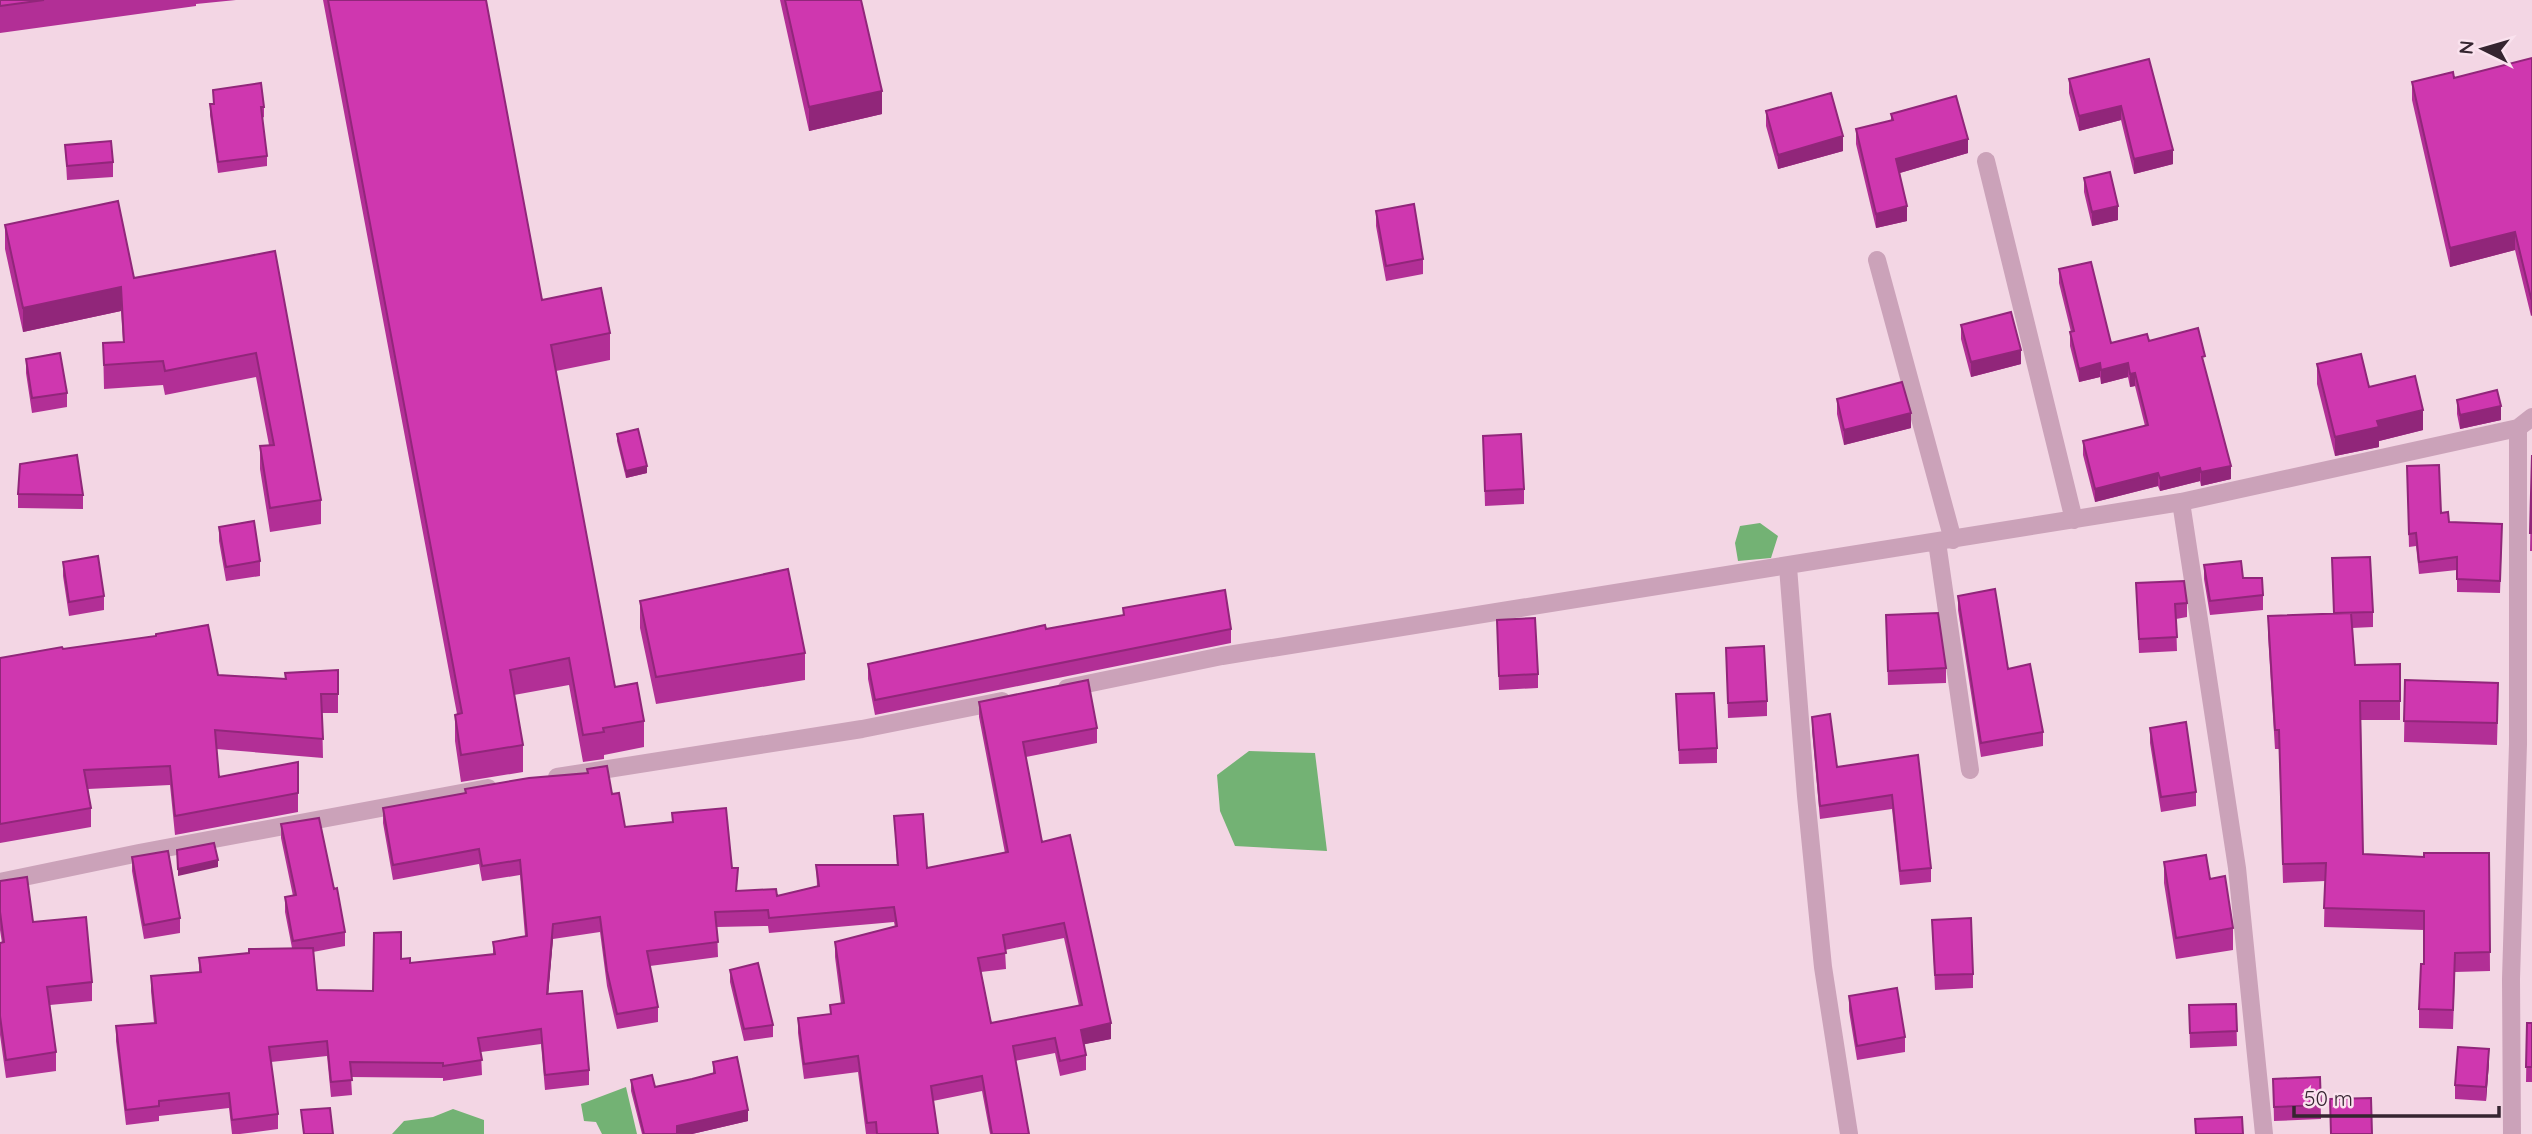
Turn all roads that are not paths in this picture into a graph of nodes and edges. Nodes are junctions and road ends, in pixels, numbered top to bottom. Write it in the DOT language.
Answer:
graph roads {
  1 [pos="1986,161"];
  2 [pos="1877,260"];
  3 [pos="2525,423"];
  4 [pos="2181,502"];
  5 [pos="2074,520"];
  6 [pos="1945,541"];
  7 [pos="1788,567"];
  8 [pos="1049,692"];
  9 [pos="1022,697"];
  10 [pos="1970,770"];
  11 [pos="540,780"];
  12 [pos="499,786"];
  13 [pos="0,882"];
  14 [pos="1849,1134"];
  15 [pos="2264,1134"];
  16 [pos="2512,1134"];
  1 -- 5 [label="street"];
  2 -- 6 [label="street"];
  3 -- 4 [label="street"];
  3 -- 16 [label="street"];
  4 -- 5 [label="street"];
  4 -- 15 [label="street"];
  5 -- 6 [label="street"];
  6 -- 7 [label="street"];
  6 -- 10 [label="street"];
  7 -- 8 [label="street"];
  7 -- 14 [label="street"];
  9 -- 11 [label="street"];
  12 -- 13 [label="street"];
}
